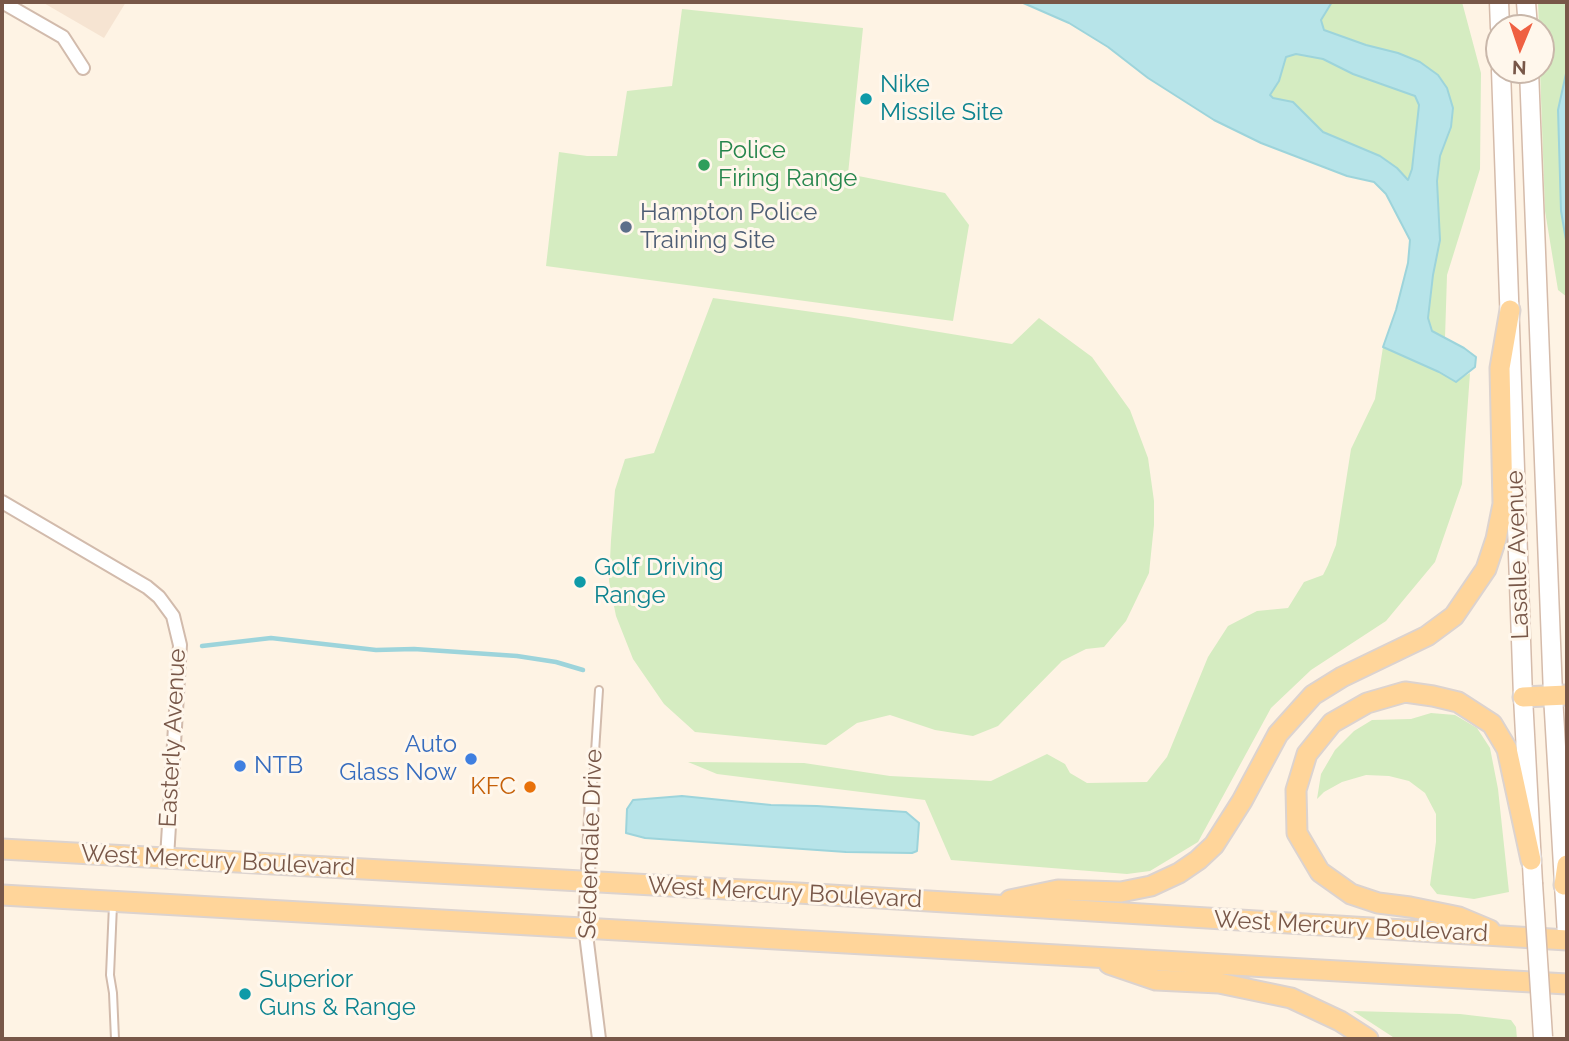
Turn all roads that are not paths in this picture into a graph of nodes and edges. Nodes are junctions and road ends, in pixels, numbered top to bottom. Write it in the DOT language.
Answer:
graph roads {
  1 [pos="2,2"];
  2 [pos="83,68"];
  3 [pos="1502,84"];
  4 [pos="1530,84"];
  5 [pos="1510,310"];
  6 [pos="2,502"];
  7 [pos="599,690"];
  8 [pos="1560,695"];
  9 [pos="1523,697"];
  10 [pos="592,799"];
  11 [pos="2,849"];
  12 [pos="167,858"];
  13 [pos="1531,860"];
  14 [pos="1567,865"];
  15 [pos="586,883"];
  16 [pos="1564,885"];
  17 [pos="2,895"];
  18 [pos="113,901"];
  19 [pos="985,905"];
  20 [pos="585,926"];
  21 [pos="1504,935"];
  22 [pos="1567,937"];
  23 [pos="1081,956"];
  24 [pos="1567,984"];
  25 [pos="1543,1038"];
  26 [pos="115,1039"];
  27 [pos="599,1039"];
  28 [pos="1368,1039"];
  1 -- 2 [label="street"];
  3 -- 5 [label="main road, Lasalle Avenue"];
  4 -- 8 [label="main road, Lasalle Avenue"];
  5 -- 9 [label="main road, Lasalle Avenue"];
  5 -- 19 [label="main road"];
  6 -- 12 [label="street, Easterly Avenue"];
  7 -- 10 [label="lane, Seldendale Drive"];
  8 -- 9 [label="main road"];
  8 -- 16 [label="main road, Lasalle Avenue"];
  9 -- 13 [label="main road, Lasalle Avenue"];
  10 -- 15 [label="street, Seldendale Drive"];
  11 -- 12 [label="main road, West Mercury Boulevard"];
  12 -- 15 [label="main road, West Mercury Boulevard"];
  13 -- 21 [label="main road"];
  13 -- 25 [label="main road, Lasalle Avenue, bridge"];
  14 -- 16 [label="main road"];
  15 -- 19 [label="main road, West Mercury Boulevard"];
  15 -- 20 [label="street, Seldendale Drive"];
  16 -- 22 [label="main road, Lasalle Avenue"];
  17 -- 18 [label="main road, West Mercury Boulevard"];
  18 -- 20 [label="main road, West Mercury Boulevard"];
  18 -- 26 [label="lane"];
  19 -- 21 [label="main road, West Mercury Boulevard"];
  20 -- 23 [label="main road, West Mercury Boulevard"];
  20 -- 27 [label="street, Seldendale Drive"];
  21 -- 22 [label="main road, West Mercury Boulevard"];
  23 -- 24 [label="main road, West Mercury Boulevard"];
  23 -- 28 [label="main road"];
}
